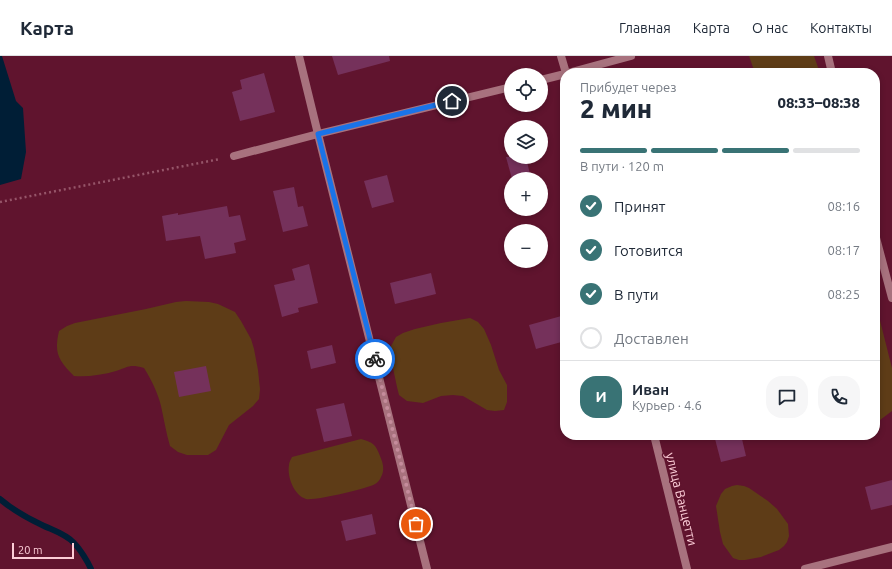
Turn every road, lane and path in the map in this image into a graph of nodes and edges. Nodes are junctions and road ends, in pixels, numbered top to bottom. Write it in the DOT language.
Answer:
graph roads {
  1 [pos="299,56"];
  2 [pos="562,56"];
  3 [pos="631,56"];
  4 [pos="828,56"];
  5 [pos="565,68"];
  6 [pos="585,68"];
  7 [pos="831,68"];
  8 [pos="560,75"];
  9 [pos="548,78"];
  10 [pos="504,89"];
  11 [pos="318,134"];
  12 [pos="234,156"];
  13 [pos="0,202"];
  14 [pos="880,253"];
  15 [pos="892,298"];
  16 [pos="655,440"];
  17 [pos="892,547"];
  18 [pos="428,569"];
  19 [pos="687,569"];
  20 [pos="805,569"];
  1 -- 11 [label="street"];
  2 -- 5 [label="street"];
  3 -- 6 [label="street"];
  4 -- 7 [label="street"];
  8 -- 9 [label="street"];
  10 -- 11 [label="street"];
  11 -- 12 [label="street"];
  11 -- 18 [label="street"];
  12 -- 13 [label="path"];
  14 -- 15 [label="street"];
  16 -- 19 [label="street, улица Ванцетти"];
  17 -- 20 [label="street"];
}
